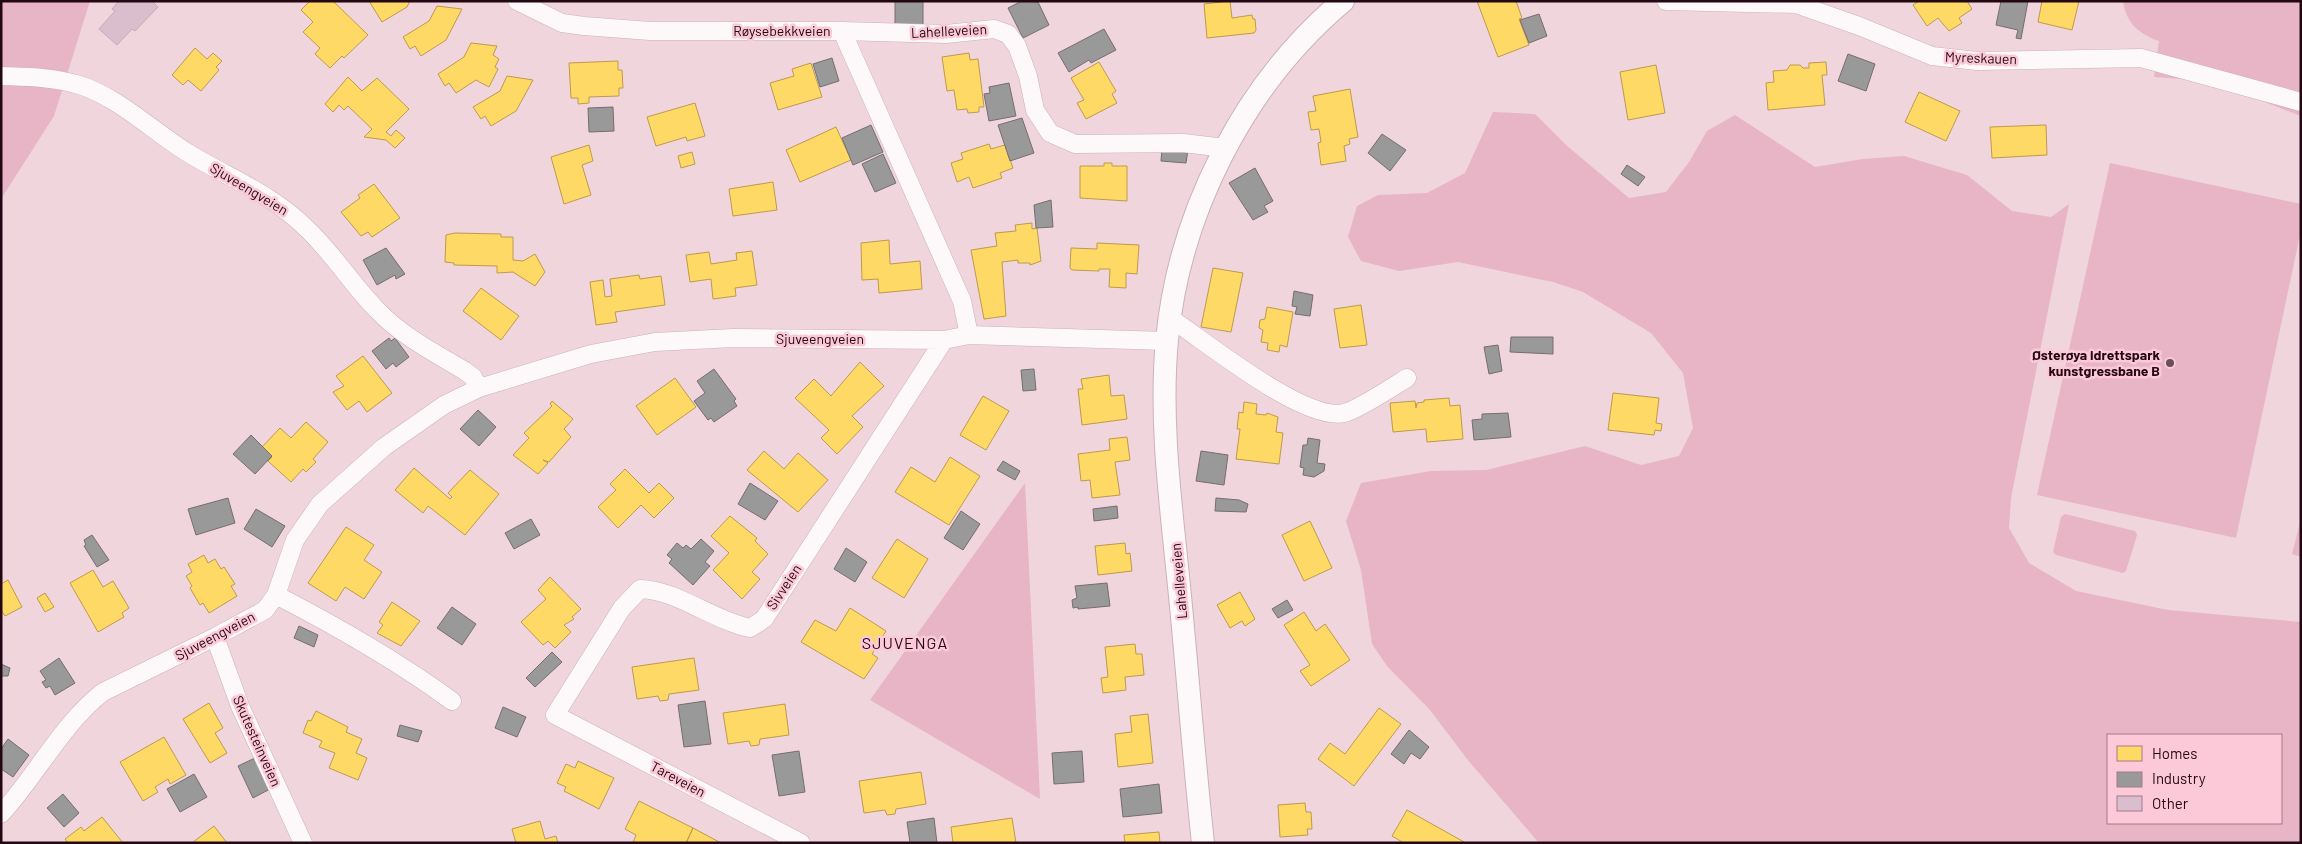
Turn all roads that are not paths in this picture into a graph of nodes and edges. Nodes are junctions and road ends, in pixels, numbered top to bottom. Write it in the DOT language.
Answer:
graph roads {
  1 [pos="517,1"];
  2 [pos="1343,1"];
  3 [pos="1666,1"];
  4 [pos="842,32"];
  5 [pos="1,76"];
  6 [pos="2301,102"];
  7 [pos="1226,148"];
  8 [pos="1170,318"];
  9 [pos="969,335"];
  10 [pos="944,340"];
  11 [pos="1167,340"];
  12 [pos="1407,378"];
  13 [pos="479,388"];
  14 [pos="276,595"];
  15 [pos="215,637"];
  16 [pos="452,701"];
  17 [pos="555,715"];
  18 [pos="1,814"];
  19 [pos="303,843"];
  20 [pos="801,843"];
  21 [pos="1202,843"];
  1 -- 4 [label="street, Røysebekkveien"];
  2 -- 7 [label="street, Lahelleveien"];
  3 -- 6 [label="street, Myreskauen"];
  4 -- 7 [label="street, Lahelleveien"];
  4 -- 9 [label="street, Røysebekkveien"];
  5 -- 13 [label="street, Sjuveengveien"];
  7 -- 8 [label="street, Lahelleveien"];
  8 -- 11 [label="street, Lahelleveien"];
  8 -- 12 [label="street"];
  9 -- 10 [label="street, Sjuveengveien"];
  9 -- 11 [label="street, Sjuveengveien"];
  10 -- 13 [label="street, Sjuveengveien"];
  10 -- 17 [label="street, Sivveien"];
  11 -- 21 [label="street, Lahelleveien"];
  13 -- 14 [label="street, Sjuveengveien"];
  14 -- 15 [label="street, Sjuveengveien"];
  14 -- 16 [label="street"];
  15 -- 18 [label="street, Sjuveengveien"];
  15 -- 19 [label="street, Skutesteinveien"];
  17 -- 20 [label="street, Tareveien"];
}
